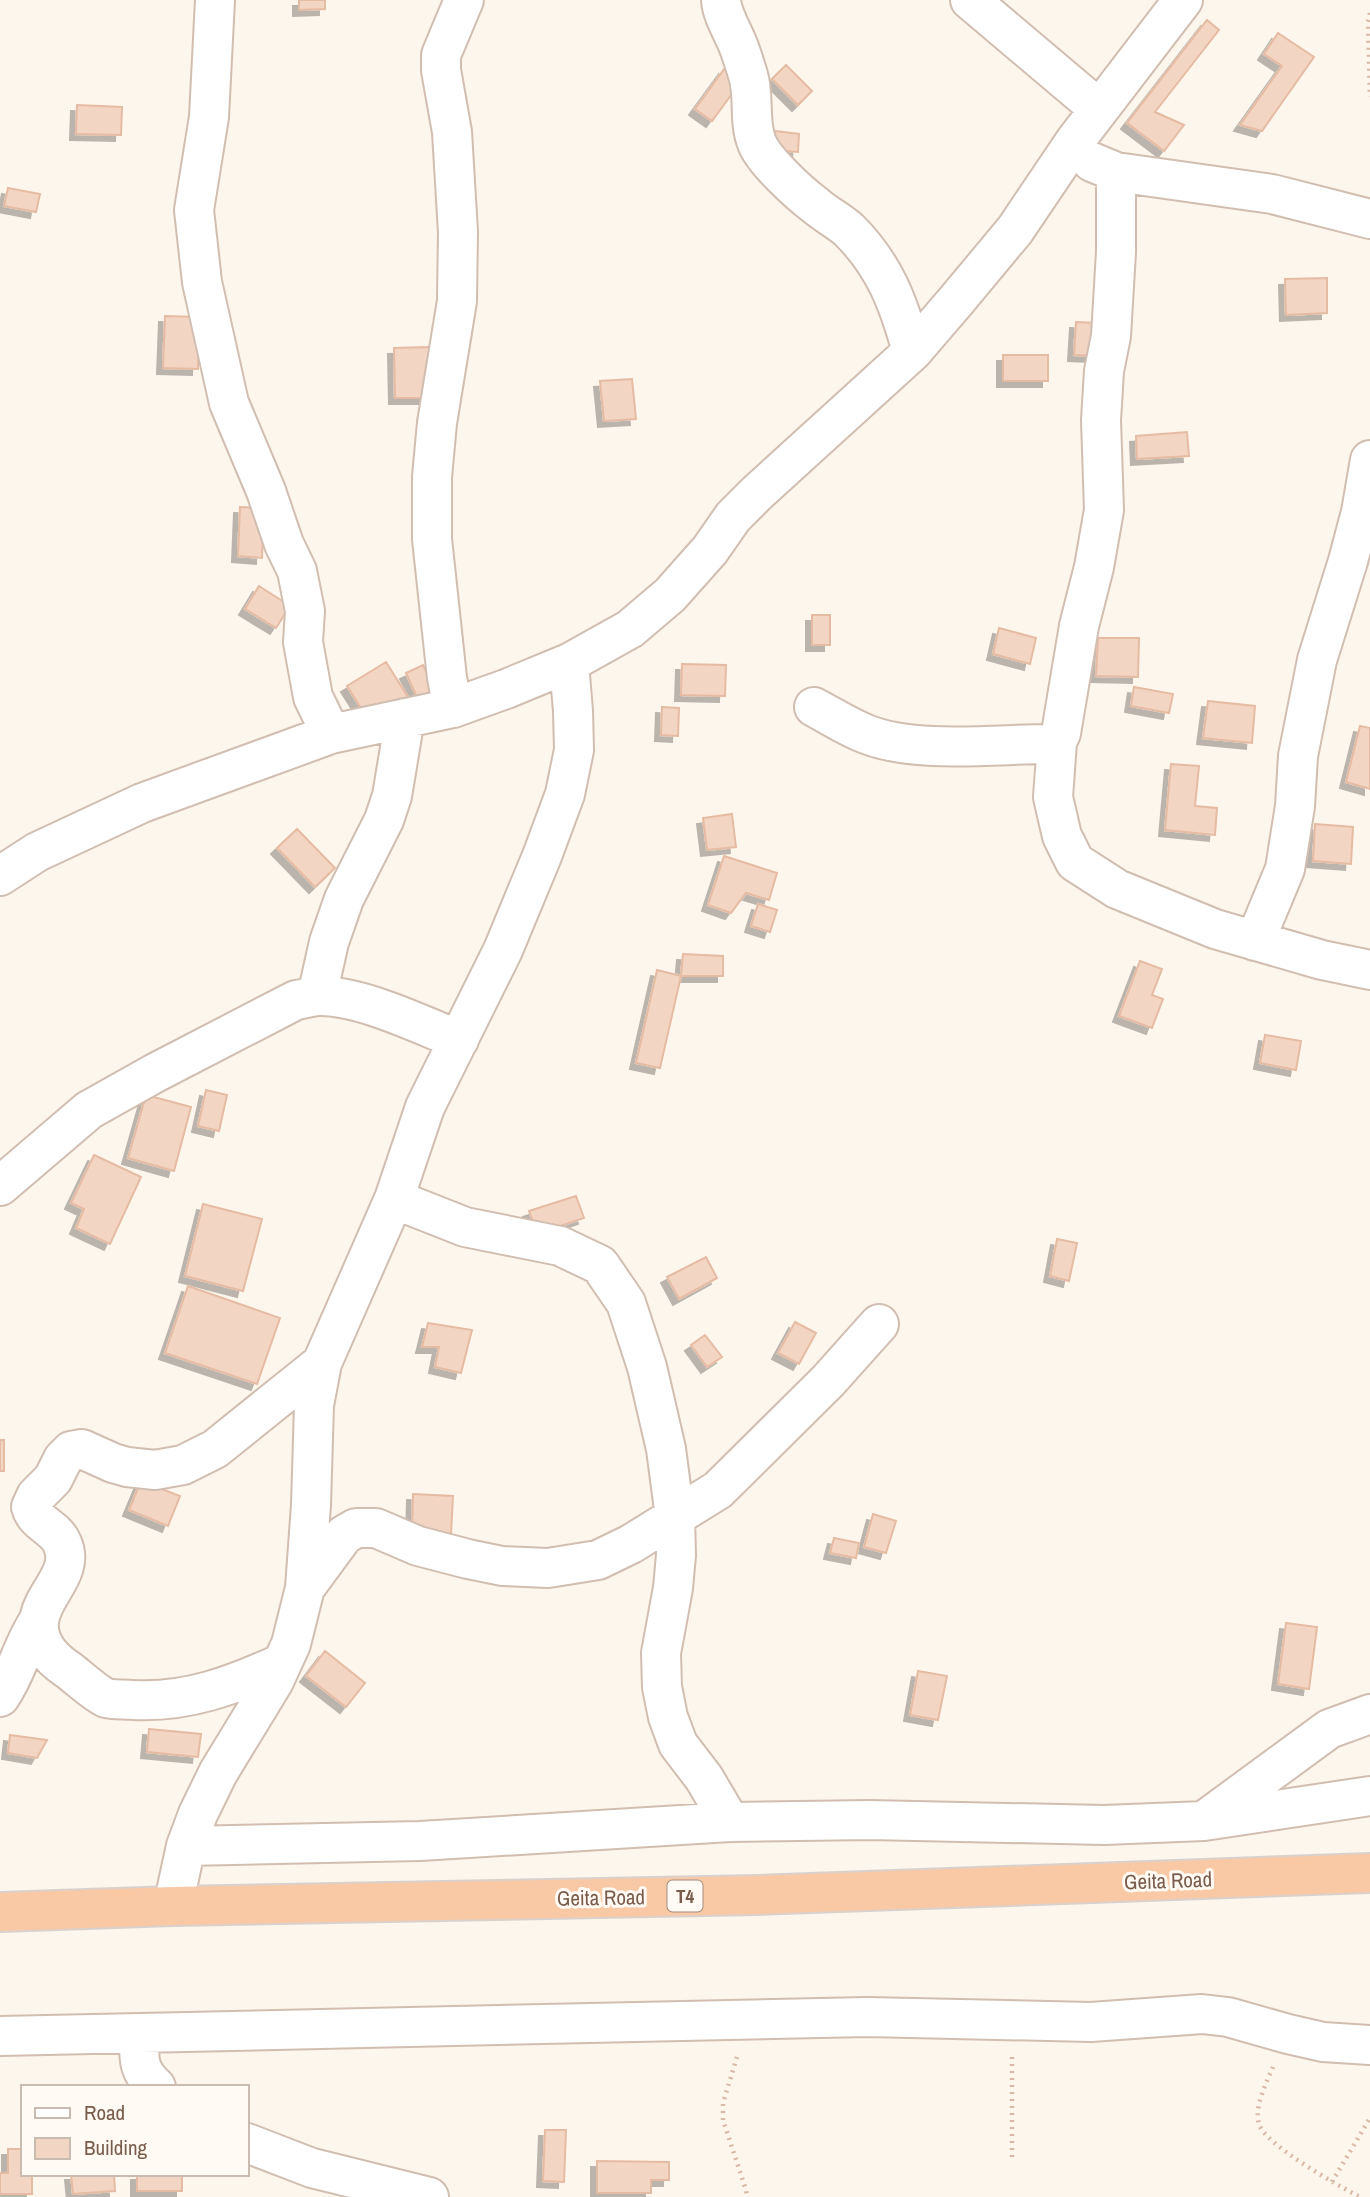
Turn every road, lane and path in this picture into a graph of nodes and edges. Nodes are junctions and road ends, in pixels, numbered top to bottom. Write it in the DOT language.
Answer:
graph roads {
  1 [pos="215,0"];
  2 [pos="464,0"];
  3 [pos="721,0"];
  4 [pos="970,0"];
  5 [pos="1183,0"];
  6 [pos="1370,13"];
  7 [pos="1369,69"];
  8 [pos="1370,97"];
  9 [pos="1099,109"];
  10 [pos="1075,141"];
  11 [pos="1116,172"];
  12 [pos="1370,219"];
  13 [pos="912,352"];
  14 [pos="1370,460"];
  15 [pos="569,663"];
  16 [pos="814,707"];
  17 [pos="453,708"];
  18 [pos="405,718"];
  19 [pos="331,734"];
  20 [pos="1057,742"];
  21 [pos="0,876"];
  22 [pos="1255,941"];
  23 [pos="1370,970"];
  24 [pos="317,996"];
  25 [pos="459,1040"];
  26 [pos="0,1185"];
  27 [pos="394,1199"];
  28 [pos="879,1324"];
  29 [pos="323,1363"];
  30 [pos="675,1517"];
  31 [pos="304,1588"];
  32 [pos="38,1620"];
  33 [pos="282,1663"];
  34 [pos="0,1697"];
  35 [pos="1370,1714"];
  36 [pos="1370,1796"];
  37 [pos="1204,1821"];
  38 [pos="730,1822"];
  39 [pos="186,1846"];
  40 [pos="1370,1873"];
  41 [pos="173,1906"];
  42 [pos="0,1912"];
  43 [pos="738,2019"];
  44 [pos="1011,2021"];
  45 [pos="139,2034"];
  46 [pos="1288,2035"];
  47 [pos="0,2036"];
  48 [pos="1370,2045"];
  49 [pos="154,2085"];
  50 [pos="1370,2119"];
  51 [pos="248,2143"];
  52 [pos="1012,2159"];
  53 [pos="1332,2182"];
  54 [pos="429,2197"];
  55 [pos="747,2197"];
  56 [pos="1360,2197"];
  1 -- 19 [label="street"];
  2 -- 17 [label="street"];
  3 -- 13 [label="street"];
  4 -- 9 [label="street"];
  5 -- 9 [label="street"];
  6 -- 7 [label="path"];
  7 -- 8 [label="path"];
  9 -- 10 [label="street"];
  10 -- 11 [label="street"];
  10 -- 13 [label="street"];
  11 -- 12 [label="street"];
  11 -- 20 [label="street"];
  13 -- 15 [label="street"];
  14 -- 22 [label="street"];
  15 -- 17 [label="street"];
  15 -- 25 [label="street"];
  16 -- 20 [label="street"];
  17 -- 18 [label="street"];
  18 -- 19 [label="street"];
  18 -- 24 [label="street"];
  19 -- 21 [label="street"];
  20 -- 22 [label="street"];
  22 -- 23 [label="street"];
  24 -- 25 [label="street"];
  24 -- 26 [label="street"];
  25 -- 27 [label="street"];
  27 -- 29 [label="street"];
  27 -- 30 [label="street"];
  28 -- 30 [label="street"];
  29 -- 31 [label="street"];
  29 -- 32 [label="street"];
  30 -- 31 [label="street"];
  30 -- 38 [label="street"];
  31 -- 33 [label="street"];
  32 -- 33 [label="street"];
  32 -- 34 [label="street"];
  33 -- 39 [label="street"];
  35 -- 37 [label="street"];
  36 -- 37 [label="street"];
  37 -- 38 [label="street"];
  38 -- 39 [label="street"];
  39 -- 41 [label="street"];
  40 -- 41 [label="highway, Geita Road / T4"];
  41 -- 42 [label="highway, Geita Road / T4"];
  43 -- 44 [label="street"];
  43 -- 45 [label="street"];
  43 -- 55 [label="path"];
  44 -- 46 [label="street"];
  44 -- 52 [label="path"];
  45 -- 47 [label="street"];
  45 -- 49 [label="street"];
  46 -- 48 [label="street"];
  46 -- 53 [label="path"];
  50 -- 53 [label="path"];
  51 -- 54 [label="street"];
  53 -- 56 [label="path"];
}
